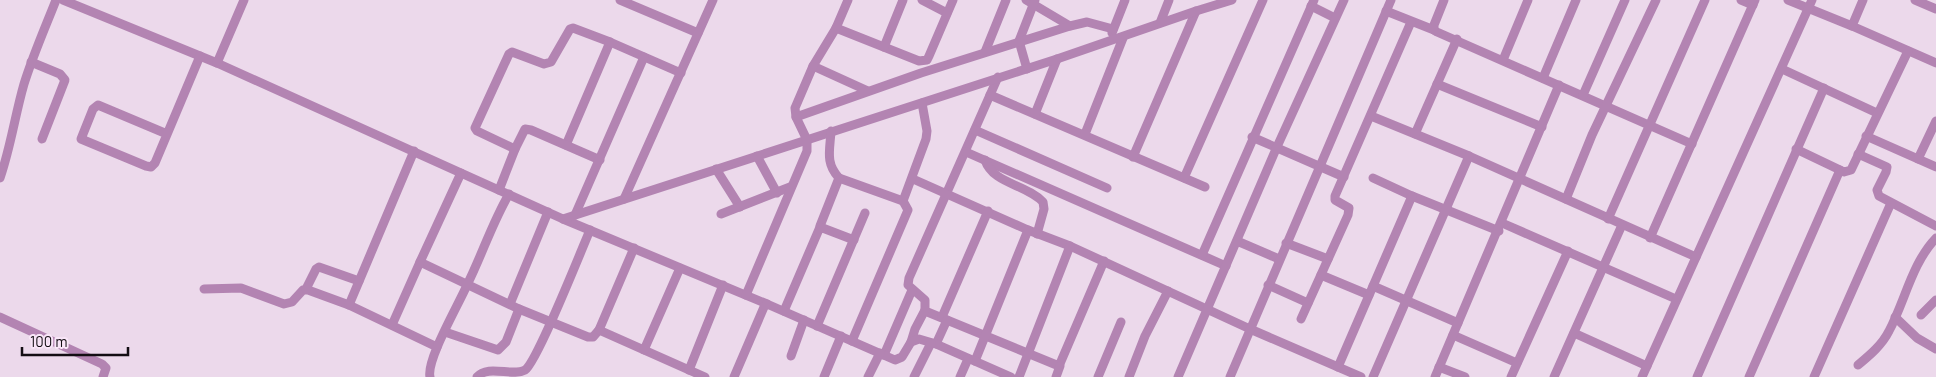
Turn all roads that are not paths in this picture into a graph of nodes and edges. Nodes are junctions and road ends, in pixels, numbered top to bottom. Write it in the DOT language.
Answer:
graph roads {
  1 [pos="56,0"];
  2 [pos="63,0"];
  3 [pos="244,0"];
  4 [pos="620,0"];
  5 [pos="713,0"];
  6 [pos="848,0"];
  7 [pos="903,0"];
  8 [pos="922,0"];
  9 [pos="953,0"];
  10 [pos="1006,0"];
  11 [pos="1126,0"];
  12 [pos="1169,0"];
  13 [pos="1232,0"];
  14 [pos="1263,0"];
  15 [pos="1344,0"];
  16 [pos="1391,0"];
  17 [pos="1444,0"];
  18 [pos="1528,0"];
  19 [pos="1576,0"];
  20 [pos="1625,0"];
  21 [pos="1656,0"];
  22 [pos="1705,0"];
  23 [pos="1741,0"];
  24 [pos="1788,0"];
  25 [pos="1863,0"];
  26 [pos="1915,0"];
  27 [pos="1031,1"];
  28 [pos="1216,2"];
  29 [pos="1312,3"];
  30 [pos="1754,3"];
  31 [pos="1810,4"];
  32 [pos="1936,9"];
  33 [pos="1196,11"];
  34 [pos="1386,11"];
  35 [pos="948,13"];
  36 [pos="1336,18"];
  37 [pos="1411,22"];
  38 [pos="1160,23"];
  39 [pos="1070,26"];
  40 [pos="1852,26"];
  41 [pos="836,28"];
  42 [pos="1113,30"];
  43 [pos="1434,30"];
  44 [pos="698,33"];
  45 [pos="1123,38"];
  46 [pos="1456,40"];
  47 [pos="1019,41"];
  48 [pos="610,42"];
  49 [pos="1108,43"];
  50 [pos="884,47"];
  51 [pos="1908,51"];
  52 [pos="985,52"];
  53 [pos="200,56"];
  54 [pos="644,57"];
  55 [pos="1057,59"];
  56 [pos="1503,60"];
  57 [pos="31,62"];
  58 [pos="217,63"];
  59 [pos="1936,63"];
  60 [pos="812,66"];
  61 [pos="1027,69"];
  62 [pos="1782,70"];
  63 [pos="681,73"];
  64 [pos="998,78"];
  65 [pos="1543,78"];
  66 [pos="1437,84"];
  67 [pos="1559,85"];
  68 [pos="1824,88"];
  69 [pos="868,91"];
  70 [pos="990,95"];
  71 [pos="1583,95"];
  72 [pos="922,103"];
  73 [pos="1607,106"];
  74 [pos="1877,113"];
  75 [pos="1034,114"];
  76 [pos="1371,116"];
  77 [pos="796,117"];
  78 [pos="1936,121"];
  79 [pos="1649,125"];
  80 [pos="1542,127"];
  81 [pos="975,130"];
  82 [pos="831,131"];
  83 [pos="168,134"];
  84 [pos="1085,134"];
  85 [pos="1415,134"];
  86 [pos="1866,136"];
  87 [pos="1252,137"];
  88 [pos="42,139"];
  89 [pos="807,140"];
  90 [pos="1692,144"];
  91 [pos="566,145"];
  92 [pos="1276,148"];
  93 [pos="515,149"];
  94 [pos="1796,149"];
  95 [pos="414,151"];
  96 [pos="966,152"];
  97 [pos="1858,154"];
  98 [pos="758,156"];
  99 [pos="1469,156"];
  100 [pos="1133,157"];
  101 [pos="1918,159"];
  102 [pos="600,160"];
  103 [pos="985,160"];
  104 [pos="1319,167"];
  105 [pos="1936,167"];
  106 [pos="716,169"];
  107 [pos="1840,170"];
  108 [pos="461,172"];
  109 [pos="1344,177"];
  110 [pos="0,178"];
  111 [pos="839,178"];
  112 [pos="1184,178"];
  113 [pos="1372,178"];
  114 [pos="913,179"];
  115 [pos="1520,180"];
  116 [pos="790,187"];
  117 [pos="1205,187"];
  118 [pos="1107,188"];
  119 [pos="498,190"];
  120 [pos="777,192"];
  121 [pos="508,194"];
  122 [pos="946,194"];
  123 [pos="1412,196"];
  124 [pos="624,199"];
  125 [pos="1566,199"];
  126 [pos="903,201"];
  127 [pos="1891,203"];
  128 [pos="740,207"];
  129 [pos="1446,210"];
  130 [pos="988,211"];
  131 [pos="548,212"];
  132 [pos="865,213"];
  133 [pos="721,214"];
  134 [pos="575,215"];
  135 [pos="563,219"];
  136 [pos="1608,219"];
  137 [pos="1622,225"];
  138 [pos="820,226"];
  139 [pos="1936,226"];
  140 [pos="1500,227"];
  141 [pos="590,230"];
  142 [pos="1028,230"];
  143 [pos="1038,234"];
  144 [pos="1650,238"];
  145 [pos="1936,238"];
  146 [pos="854,240"];
  147 [pos="1237,241"];
  148 [pos="1286,243"];
  149 [pos="1070,246"];
  150 [pos="634,248"];
  151 [pos="1568,251"];
  152 [pos="1202,255"];
  153 [pos="1696,257"];
  154 [pos="1279,259"];
  155 [pos="1328,259"];
  156 [pos="1104,261"];
  157 [pos="420,262"];
  158 [pos="1226,266"];
  159 [pos="1603,267"];
  160 [pos="680,268"];
  161 [pos="1321,275"];
  162 [pos="359,281"];
  163 [pos="468,284"];
  164 [pos="722,285"];
  165 [pos="1268,285"];
  166 [pos="1373,286"];
  167 [pos="204,289"];
  168 [pos="306,290"];
  169 [pos="912,290"];
  170 [pos="1168,291"];
  171 [pos="1369,295"];
  172 [pos="746,296"];
  173 [pos="1676,299"];
  174 [pos="1936,300"];
  175 [pos="1407,301"];
  176 [pos="1308,303"];
  177 [pos="767,304"];
  178 [pos="349,305"];
  179 [pos="514,306"];
  180 [pos="1208,309"];
  181 [pos="925,310"];
  182 [pos="784,311"];
  183 [pos="1921,315"];
  184 [pos="0,317"];
  185 [pos="1895,317"];
  186 [pos="945,318"];
  187 [pos="1301,318"];
  188 [pos="804,320"];
  189 [pos="552,321"];
  190 [pos="1121,322"];
  191 [pos="1458,323"];
  192 [pos="392,325"];
  193 [pos="817,326"];
  194 [pos="599,330"];
  195 [pos="1250,330"];
  196 [pos="445,332"];
  197 [pos="1574,333"];
  198 [pos="1453,335"];
  199 [pos="841,336"];
  200 [pos="984,336"];
  201 [pos="852,341"];
  202 [pos="911,342"];
  203 [pos="934,343"];
  204 [pos="437,347"];
  205 [pos="1936,349"];
  206 [pos="644,350"];
  207 [pos="1029,353"];
  208 [pos="882,354"];
  209 [pos="791,356"];
  210 [pos="971,360"];
  211 [pos="1517,363"];
  212 [pos="1858,365"];
  213 [pos="1060,366"];
  214 [pos="1647,366"];
  215 [pos="1338,367"];
  216 [pos="1439,367"];
  217 [pos="689,370"];
  218 [pos="992,374"];
  219 [pos="1233,376"];
  220 [pos="103,377"];
  221 [pos="430,377"];
  222 [pos="476,377"];
  223 [pos="705,377"];
  224 [pos="734,377"];
  225 [pos="824,377"];
  226 [pos="868,377"];
  227 [pos="914,377"];
  228 [pos="960,377"];
  229 [pos="1010,377"];
  230 [pos="1018,377"];
  231 [pos="1056,377"];
  232 [pos="1098,377"];
  233 [pos="1129,377"];
  234 [pos="1178,377"];
  235 [pos="1361,377"];
  236 [pos="1373,377"];
  237 [pos="1435,377"];
  238 [pos="1465,377"];
  239 [pos="1511,377"];
  240 [pos="1554,377"];
  241 [pos="1642,377"];
  242 [pos="1697,377"];
  243 [pos="1749,377"];
  244 [pos="1814,377"];
  1 -- 57 [label="street"];
  2 -- 53 [label="street"];
  3 -- 58 [label="street"];
  4 -- 44 [label="street"];
  5 -- 44 [label="street"];
  6 -- 41 [label="street"];
  7 -- 50 [label="street"];
  8 -- 35 [label="street"];
  9 -- 35 [label="street"];
  10 -- 52 [label="street"];
  11 -- 42 [label="street"];
  12 -- 38 [label="street"];
  13 -- 28 [label="street"];
  14 -- 112 [label="street"];
  15 -- 36 [label="street"];
  16 -- 34 [label="street"];
  17 -- 43 [label="street"];
  18 -- 56 [label="street"];
  19 -- 65 [label="street"];
  20 -- 71 [label="street"];
  21 -- 73 [label="street"];
  22 -- 79 [label="street"];
  23 -- 30 [label="street"];
  24 -- 31 [label="street"];
  25 -- 40 [label="street"];
  26 -- 32 [label="street"];
  27 -- 39 [label="street"];
  27 -- 47 [label="street"];
  28 -- 33 [label="street"];
  29 -- 36 [label="street"];
  29 -- 87 [label="street"];
  30 -- 90 [label="street"];
  31 -- 40 [label="street"];
  31 -- 62 [label="street"];
  33 -- 38 [label="street"];
  33 -- 100 [label="street"];
  34 -- 37 [label="street"];
  34 -- 104 [label="street"];
  35 -- 50 [label="street"];
  36 -- 92 [label="street"];
  37 -- 43 [label="street"];
  37 -- 76 [label="street"];
  38 -- 45 [label="street"];
  39 -- 42 [label="street"];
  39 -- 47 [label="street"];
  40 -- 51 [label="street"];
  41 -- 50 [label="street"];
  41 -- 60 [label="street"];
  42 -- 49 [label="street"];
  43 -- 46 [label="street"];
  44 -- 63 [label="street"];
  45 -- 49 [label="street"];
  45 -- 84 [label="street"];
  46 -- 56 [label="street"];
  46 -- 66 [label="street"];
  47 -- 52 [label="street"];
  47 -- 61 [label="street"];
  48 -- 54 [label="street"];
  48 -- 91 [label="street"];
  48 -- 93 [label="street"];
  49 -- 55 [label="street"];
  51 -- 59 [label="street"];
  51 -- 74 [label="street"];
  52 -- 69 [label="street"];
  53 -- 58 [label="street"];
  53 -- 83 [label="street"];
  54 -- 63 [label="street"];
  54 -- 102 [label="street"];
  55 -- 61 [label="street"];
  55 -- 75 [label="street"];
  56 -- 65 [label="street"];
  57 -- 88 [label="street"];
  57 -- 110 [label="street"];
  58 -- 95 [label="street"];
  60 -- 69 [label="street"];
  60 -- 77 [label="street"];
  61 -- 64 [label="street"];
  62 -- 68 [label="street"];
  62 -- 153 [label="street"];
  63 -- 124 [label="street"];
  64 -- 70 [label="street"];
  64 -- 72 [label="street"];
  65 -- 67 [label="street"];
  66 -- 80 [label="street"];
  66 -- 85 [label="street"];
  67 -- 71 [label="street"];
  67 -- 80 [label="street"];
  68 -- 74 [label="street"];
  68 -- 94 [label="street"];
  69 -- 77 [label="street"];
  70 -- 75 [label="street"];
  70 -- 81 [label="street"];
  71 -- 73 [label="street"];
  72 -- 82 [label="street"];
  72 -- 114 [label="street"];
  73 -- 79 [label="street"];
  73 -- 125 [label="street"];
  74 -- 86 [label="street"];
  75 -- 84 [label="street"];
  76 -- 85 [label="street"];
  76 -- 109 [label="street"];
  77 -- 89 [label="street"];
  78 -- 101 [label="street"];
  79 -- 90 [label="street"];
  79 -- 136 [label="street"];
  80 -- 115 [label="street"];
  81 -- 96 [label="street"];
  81 -- 118 [label="street"];
  82 -- 89 [label="street"];
  82 -- 111 [label="street"];
  83 -- 83 [label="street"];
  84 -- 100 [label="street"];
  85 -- 99 [label="street"];
  86 -- 97 [label="street"];
  86 -- 101 [label="street"];
  87 -- 92 [label="street"];
  87 -- 152 [label="street"];
  89 -- 98 [label="street"];
  89 -- 116 [label="street"];
  90 -- 144 [label="street"];
  91 -- 93 [label="street"];
  91 -- 102 [label="street"];
  92 -- 104 [label="street"];
  92 -- 147 [label="street"];
  93 -- 119 [label="street"];
  94 -- 107 [label="street"];
  94 -- 242 [label="street"];
  95 -- 108 [label="street"];
  95 -- 162 [label="street"];
  96 -- 103 [label="street"];
  96 -- 122 [label="street"];
  97 -- 107 [label="street"];
  97 -- 127 [label="street"];
  98 -- 106 [label="street"];
  98 -- 120 [label="street"];
  99 -- 115 [label="street"];
  99 -- 129 [label="street"];
  100 -- 112 [label="street"];
  101 -- 105 [label="street"];
  102 -- 134 [label="street"];
  103 -- 143 [label="street"];
  103 -- 152 [label="street"];
  104 -- 109 [label="street"];
  104 -- 148 [label="street"];
  106 -- 124 [label="street"];
  106 -- 128 [label="street"];
  107 -- 243 [label="street"];
  108 -- 119 [label="street"];
  108 -- 157 [label="street"];
  109 -- 155 [label="street"];
  111 -- 126 [label="street"];
  111 -- 138 [label="street"];
  112 -- 117 [label="street"];
  113 -- 123 [label="street"];
  114 -- 122 [label="street"];
  114 -- 126 [label="street"];
  115 -- 125 [label="street"];
  115 -- 140 [label="street"];
  116 -- 120 [label="street"];
  116 -- 172 [label="street"];
  119 -- 121 [label="street"];
  120 -- 128 [label="street"];
  121 -- 131 [label="street"];
  121 -- 163 [label="street"];
  122 -- 130 [label="street"];
  122 -- 169 [label="street"];
  123 -- 129 [label="street"];
  123 -- 166 [label="street"];
  124 -- 134 [label="street"];
  125 -- 136 [label="street"];
  126 -- 201 [label="street"];
  127 -- 139 [label="street"];
  127 -- 244 [label="street"];
  128 -- 133 [label="street"];
  129 -- 140 [label="street"];
  129 -- 175 [label="street"];
  130 -- 142 [label="street"];
  130 -- 186 [label="street"];
  131 -- 135 [label="street"];
  131 -- 179 [label="street"];
  132 -- 146 [label="street"];
  134 -- 135 [label="street"];
  135 -- 141 [label="street"];
  136 -- 137 [label="street"];
  137 -- 144 [label="street"];
  137 -- 159 [label="street"];
  138 -- 146 [label="street"];
  138 -- 182 [label="street"];
  140 -- 151 [label="street"];
  140 -- 191 [label="street"];
  141 -- 150 [label="street"];
  141 -- 189 [label="street"];
  142 -- 143 [label="street"];
  142 -- 200 [label="street"];
  143 -- 149 [label="street"];
  144 -- 153 [label="street"];
  145 -- 185 [label="street"];
  146 -- 193 [label="street"];
  147 -- 154 [label="street"];
  147 -- 158 [label="street"];
  148 -- 154 [label="street"];
  148 -- 155 [label="street"];
  149 -- 156 [label="street"];
  149 -- 207 [label="street"];
  150 -- 160 [label="street"];
  150 -- 194 [label="street"];
  151 -- 159 [label="street"];
  151 -- 211 [label="street"];
  152 -- 158 [label="street"];
  153 -- 173 [label="street"];
  154 -- 165 [label="street"];
  155 -- 161 [label="street"];
  156 -- 170 [label="street"];
  156 -- 213 [label="street"];
  157 -- 163 [label="street"];
  157 -- 192 [label="street"];
  158 -- 180 [label="street"];
  159 -- 173 [label="street"];
  159 -- 197 [label="street"];
  160 -- 164 [label="street"];
  160 -- 206 [label="street"];
  161 -- 171 [label="street"];
  161 -- 176 [label="street"];
  162 -- 168 [label="street"];
  162 -- 178 [label="street"];
  163 -- 179 [label="street"];
  163 -- 196 [label="street"];
  164 -- 172 [label="street"];
  164 -- 217 [label="street"];
  165 -- 176 [label="street"];
  165 -- 195 [label="street"];
  166 -- 171 [label="street"];
  166 -- 175 [label="street"];
  167 -- 168 [label="street"];
  168 -- 178 [label="street"];
  169 -- 181 [label="street"];
  169 -- 208 [label="street"];
  170 -- 180 [label="street"];
  170 -- 233 [label="street"];
  171 -- 215 [label="street"];
  172 -- 177 [label="street"];
  173 -- 214 [label="street"];
  174 -- 183 [label="street"];
  175 -- 191 [label="street"];
  175 -- 236 [label="street"];
  176 -- 187 [label="street"];
  177 -- 182 [label="street"];
  177 -- 224 [label="street"];
  178 -- 192 [label="street"];
  179 -- 189 [label="street"];
  179 -- 196 [label="street"];
  180 -- 195 [label="street"];
  180 -- 234 [label="street"];
  181 -- 186 [label="street"];
  181 -- 202 [label="street"];
  182 -- 188 [label="street"];
  184 -- 220 [label="street"];
  185 -- 205 [label="street"];
  185 -- 212 [label="street"];
  186 -- 200 [label="street"];
  186 -- 203 [label="street"];
  188 -- 193 [label="street"];
  188 -- 209 [label="street"];
  189 -- 194 [label="street"];
  189 -- 222 [label="street"];
  190 -- 232 [label="street"];
  191 -- 198 [label="street"];
  192 -- 204 [label="street"];
  193 -- 199 [label="street"];
  194 -- 206 [label="street"];
  195 -- 215 [label="street"];
  195 -- 219 [label="street"];
  196 -- 204 [label="street"];
  197 -- 214 [label="street"];
  197 -- 240 [label="street"];
  198 -- 211 [label="street"];
  198 -- 216 [label="street"];
  199 -- 201 [label="street"];
  199 -- 225 [label="street"];
  200 -- 207 [label="street"];
  200 -- 210 [label="street"];
  201 -- 208 [label="street"];
  202 -- 203 [label="street"];
  202 -- 208 [label="street"];
  203 -- 210 [label="street"];
  203 -- 227 [label="street"];
  204 -- 221 [label="street"];
  206 -- 217 [label="street"];
  207 -- 213 [label="street"];
  207 -- 230 [label="street"];
  208 -- 226 [label="street"];
  210 -- 218 [label="street"];
  210 -- 228 [label="street"];
  211 -- 239 [label="street"];
  213 -- 231 [label="street"];
  214 -- 241 [label="street"];
  215 -- 235 [label="street"];
  216 -- 237 [label="street"];
  216 -- 238 [label="street"];
  217 -- 223 [label="street"];
  218 -- 229 [label="street"];
}
